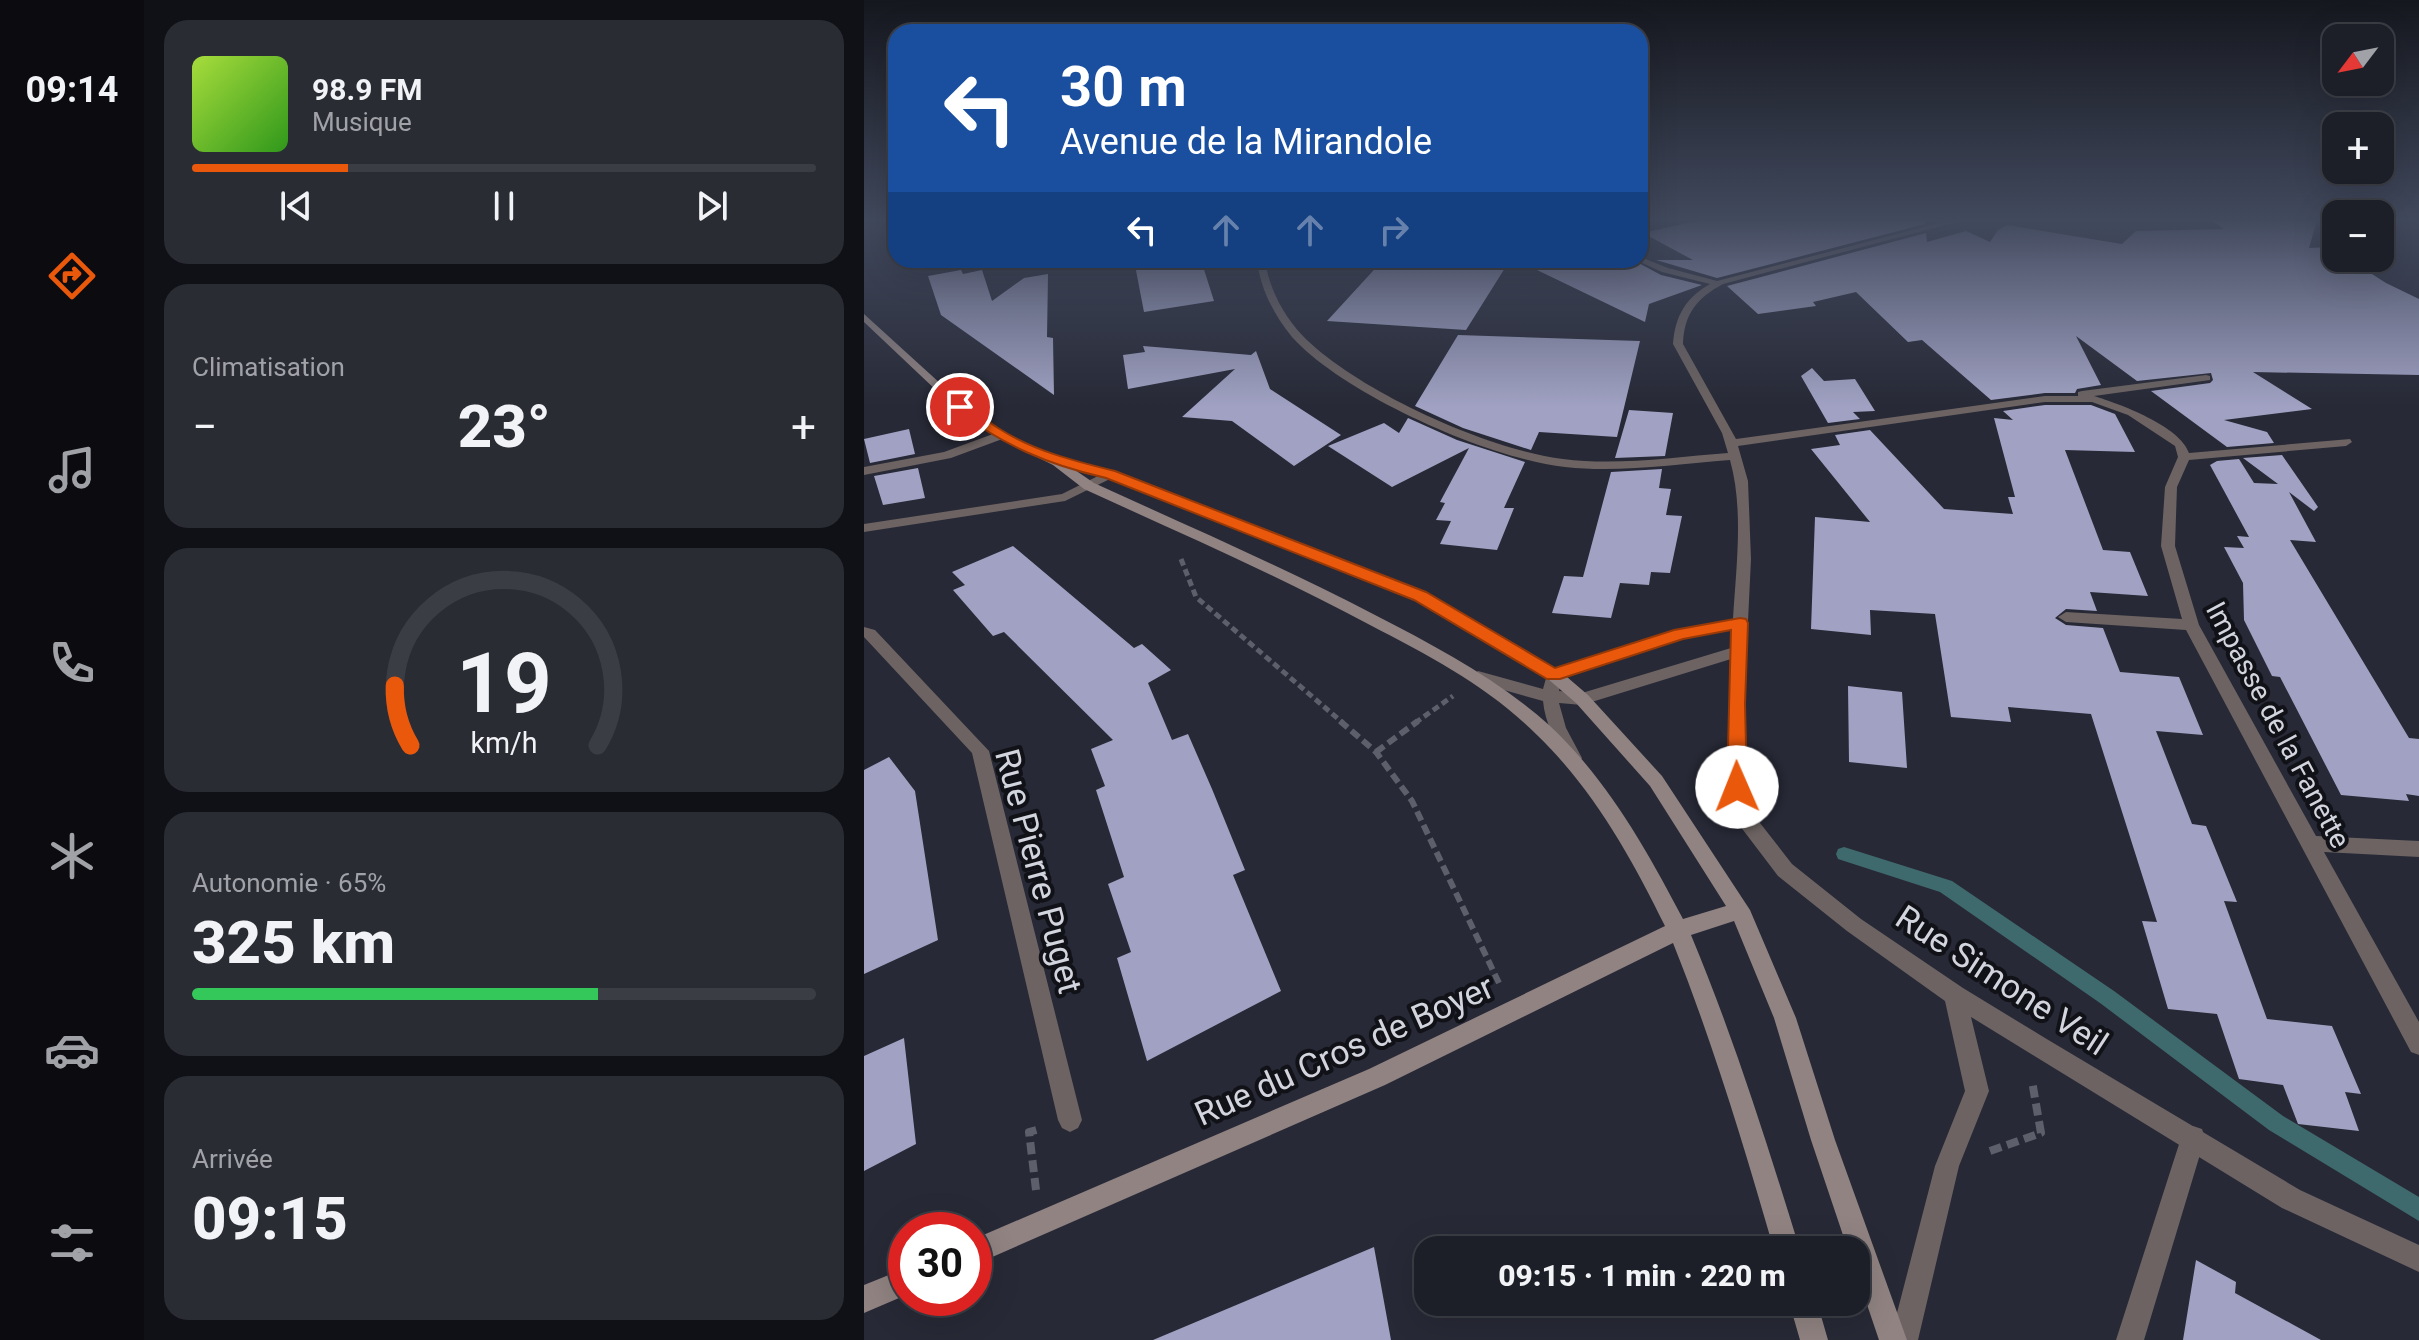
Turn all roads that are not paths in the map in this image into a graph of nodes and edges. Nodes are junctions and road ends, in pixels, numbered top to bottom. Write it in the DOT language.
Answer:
graph roads {
  1 [pos="1266,283"];
  2 [pos="1716,283"];
  3 [pos="864,317"];
  4 [pos="2206,378"];
  5 [pos="2045,399"];
  6 [pos="1001,435"];
  7 [pos="2346,442"];
  8 [pos="1732,449"];
  9 [pos="2184,457"];
  10 [pos="1057,462"];
  11 [pos="864,471"];
  12 [pos="1110,474"];
  13 [pos="1089,486"];
  14 [pos="864,528"];
  15 [pos="2066,617"];
  16 [pos="1740,623"];
  17 [pos="2191,625"];
  18 [pos="864,632"];
  19 [pos="1738,651"];
  20 [pos="1554,675"];
  21 [pos="1478,677"];
  22 [pos="1547,696"];
  23 [pos="1582,699"];
  24 [pos="1580,770"];
  25 [pos="2309,843"];
  26 [pos="2419,849"];
  27 [pos="1740,910"];
  28 [pos="1678,930"];
  29 [pos="1955,995"];
  30 [pos="2419,1044"];
  31 [pos="1070,1120"];
  32 [pos="2193,1138"];
  33 [pos="1783,1236"];
  34 [pos="992,1244"];
  35 [pos="2419,1259"];
  36 [pos="888,1289"];
  37 [pos="864,1299"];
  38 [pos="1807,1316"];
  39 [pos="1814,1340"];
  40 [pos="1893,1340"];
  41 [pos="1904,1340"];
  42 [pos="2130,1340"];
  1 -- 8 [label="street"];
  2 -- 8 [label="street, Rue Simone Veil"];
  3 -- 6 [label="main road"];
  4 -- 5 [label="street"];
  5 -- 8 [label="street"];
  5 -- 9 [label="street"];
  6 -- 10 [label="main road"];
  6 -- 11 [label="street"];
  7 -- 9 [label="street"];
  8 -- 16 [label="street, Rue Simone Veil"];
  9 -- 17 [label="street, Impasse de la Fanette"];
  10 -- 12 [label="main road"];
  10 -- 13 [label="main road"];
  12 -- 13 [label="street"];
  12 -- 20 [label="main road"];
  13 -- 14 [label="street"];
  13 -- 21 [label="main road"];
  15 -- 17 [label="street"];
  16 -- 19 [label="street, Rue Simone Veil"];
  16 -- 20 [label="street"];
  17 -- 25 [label="street, Impasse de la Fanette"];
  18 -- 31 [label="street, Rue Pierre Puget"];
  19 -- 23 [label="street"];
  19 -- 29 [label="street, Rue Simone Veil"];
  20 -- 22 [label="street"];
  20 -- 23 [label="main road"];
  21 -- 22 [label="street"];
  21 -- 24 [label="main road"];
  22 -- 23 [label="street"];
  22 -- 24 [label="street"];
  23 -- 27 [label="main road"];
  24 -- 28 [label="main road"];
  25 -- 26 [label="street"];
  25 -- 30 [label="street, Impasse de la Fanette"];
  27 -- 28 [label="main road, Rue du Cros de Boyer"];
  27 -- 40 [label="main road"];
  28 -- 33 [label="main road"];
  28 -- 34 [label="main road, Rue du Cros de Boyer"];
  29 -- 32 [label="street, Rue Simone Veil"];
  29 -- 41 [label="street"];
  32 -- 35 [label="street, Rue Simone Veil"];
  32 -- 42 [label="street"];
  36 -- 37 [label="main road"];
  38 -- 39 [label="main road"];
}
